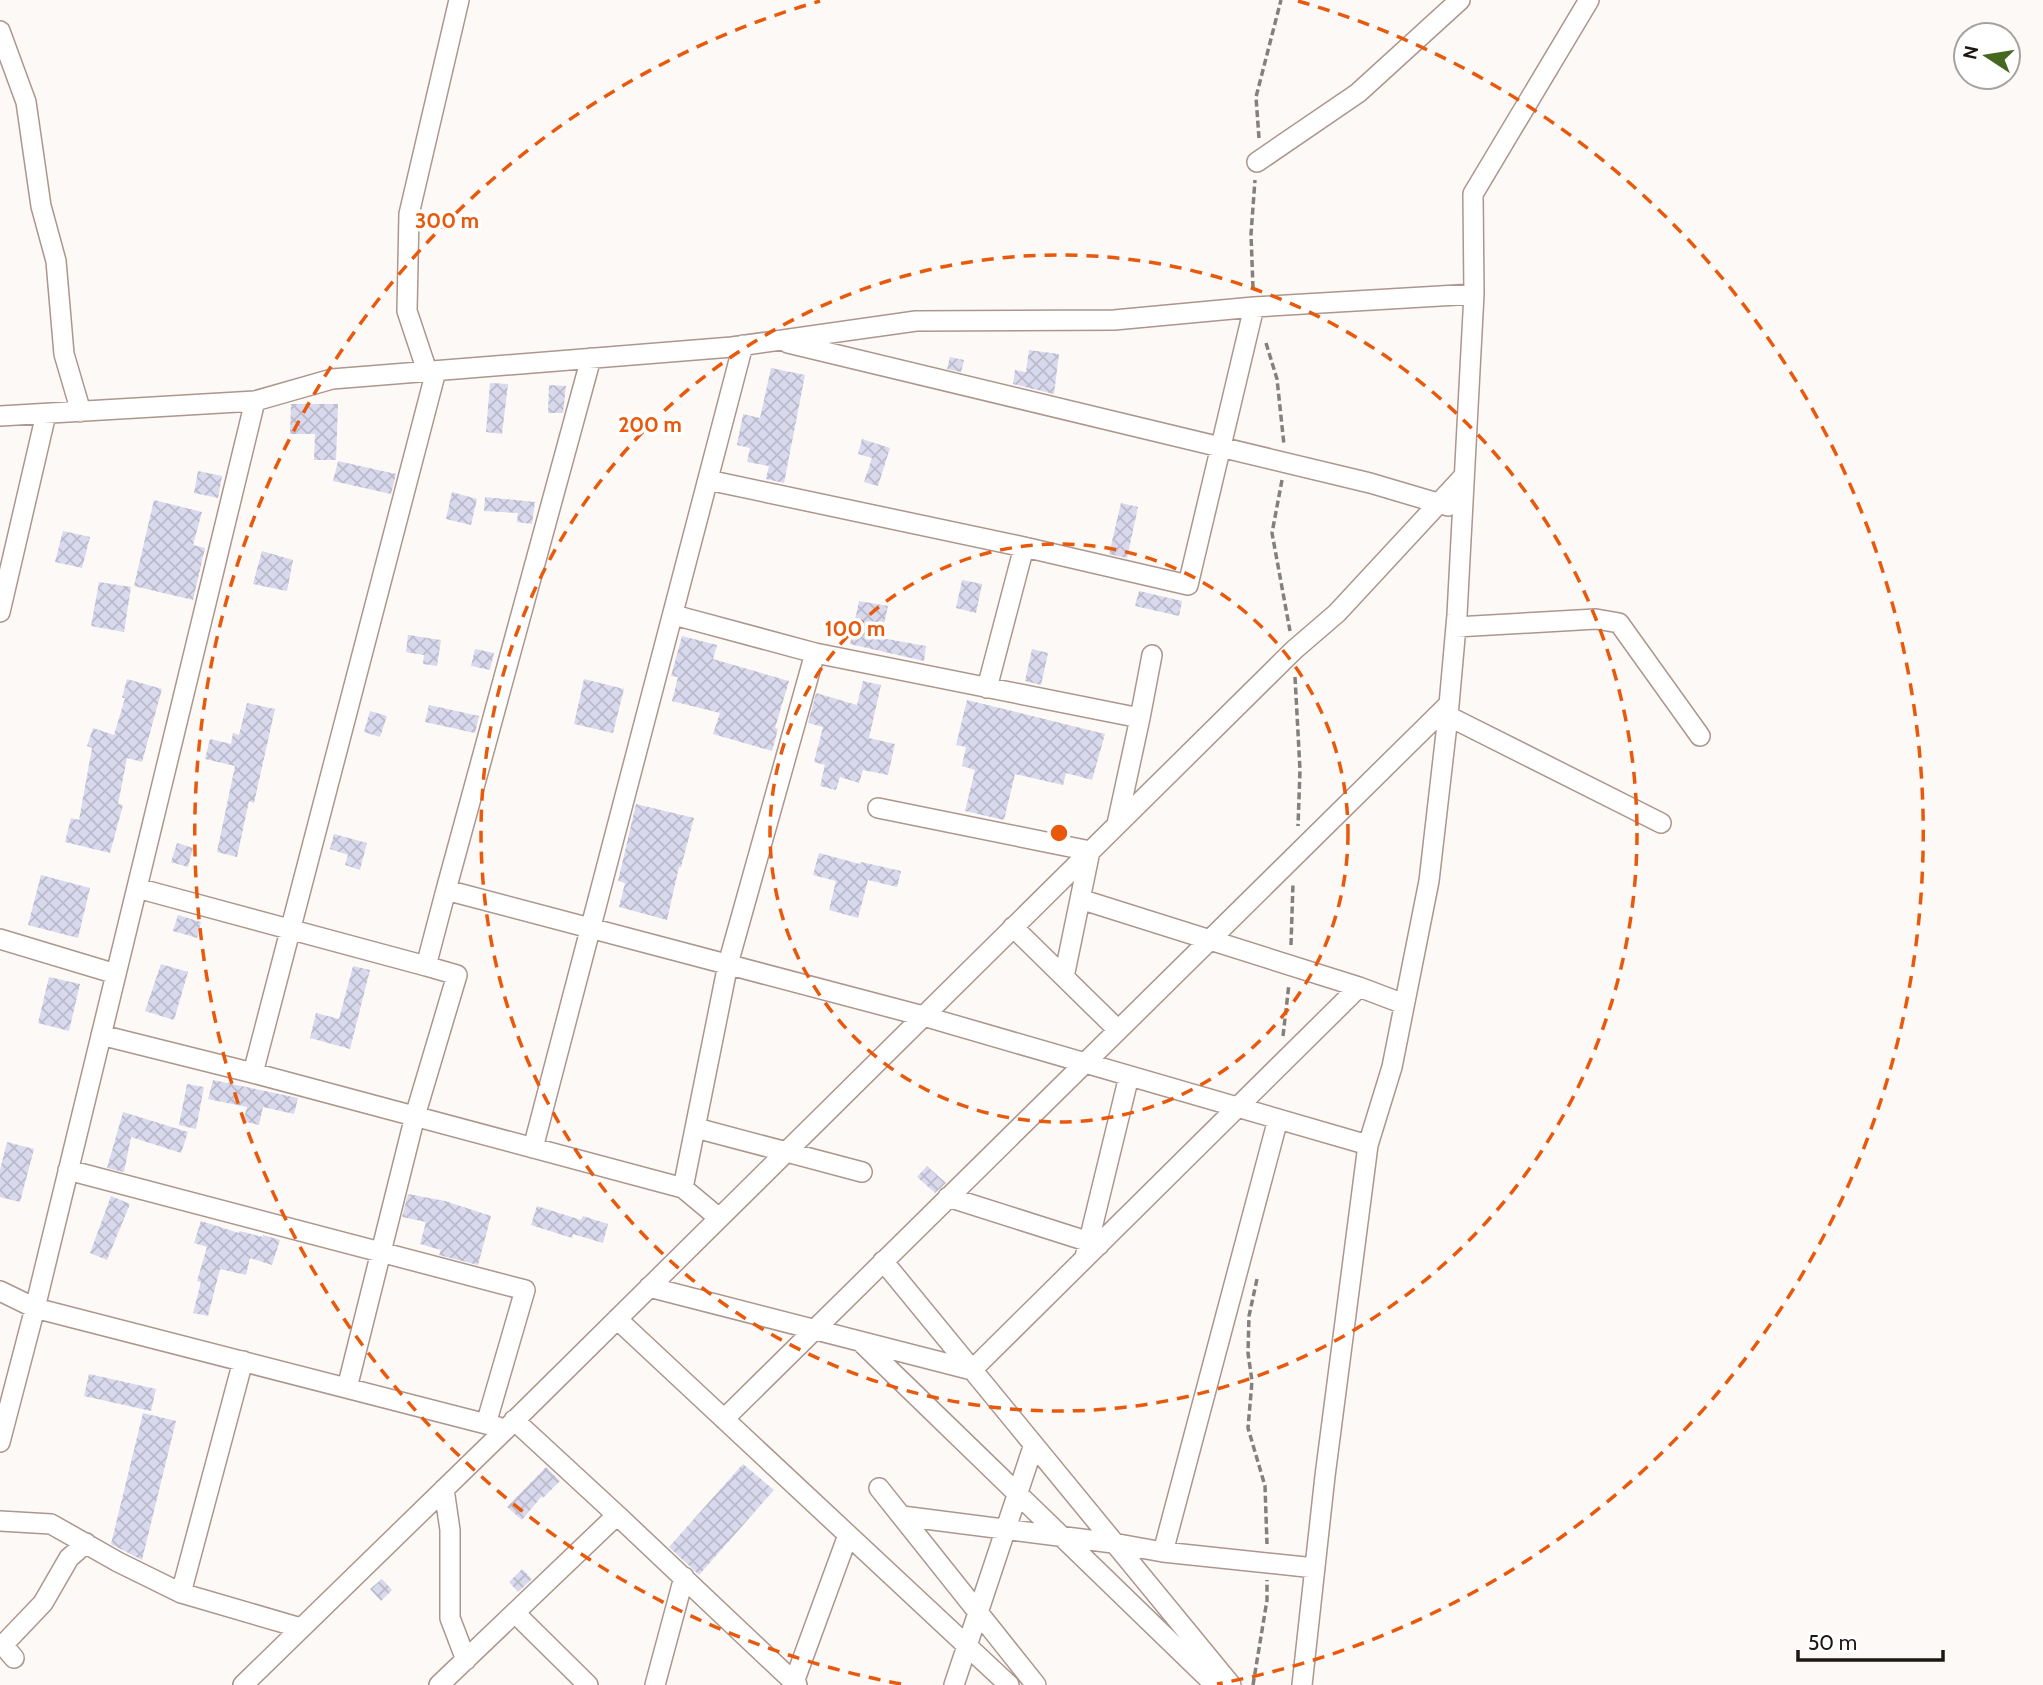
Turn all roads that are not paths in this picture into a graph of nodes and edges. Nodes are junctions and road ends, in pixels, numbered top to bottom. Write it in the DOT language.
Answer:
graph roads {
  1 [pos="459,0"];
  2 [pos="1460,0"];
  3 [pos="1589,0"];
  4 [pos="0,30"];
  5 [pos="1257,162"];
  6 [pos="1474,294"];
  7 [pos="1254,307"];
  8 [pos="778,341"];
  9 [pos="743,345"];
  10 [pos="591,358"];
  11 [pos="431,371"];
  12 [pos="255,401"];
  13 [pos="81,412"];
  14 [pos="46,414"];
  15 [pos="0,416"];
  16 [pos="1221,447"];
  17 [pos="1464,476"];
  18 [pos="708,480"];
  19 [pos="1438,503"];
  20 [pos="1462,511"];
  21 [pos="1024,547"];
  22 [pos="0,612"];
  23 [pos="674,615"];
  24 [pos="1455,627"];
  25 [pos="815,653"];
  26 [pos="1152,655"];
  27 [pos="987,688"];
  28 [pos="1448,710"];
  29 [pos="1140,718"];
  30 [pos="1700,736"];
  31 [pos="878,808"];
  32 [pos="1661,823"];
  33 [pos="1116,825"];
  34 [pos="1090,851"];
  35 [pos="137,888"];
  36 [pos="446,890"];
  37 [pos="1080,899"];
  38 [pos="1013,927"];
  39 [pos="590,928"];
  40 [pos="292,930"];
  41 [pos="0,939"];
  42 [pos="1209,940"];
  43 [pos="728,964"];
  44 [pos="426,966"];
  45 [pos="116,974"];
  46 [pos="1064,977"];
  47 [pos="1359,988"];
  48 [pos="1404,1004"];
  49 [pos="923,1016"];
  50 [pos="1118,1030"];
  51 [pos="101,1035"];
  52 [pos="1084,1063"];
  53 [pos="253,1073"];
  54 [pos="1129,1076"];
  55 [pos="1238,1107"];
  56 [pos="415,1116"];
  57 [pos="1278,1119"];
  58 [pos="696,1128"];
  59 [pos="1368,1145"];
  60 [pos="533,1148"];
  61 [pos="786,1152"];
  62 [pos="68,1170"];
  63 [pos="862,1172"];
  64 [pos="683,1188"];
  65 [pos="948,1197"];
  66 [pos="719,1218"];
  67 [pos="1091,1248"];
  68 [pos="380,1251"];
  69 [pos="883,1261"];
  70 [pos="649,1287"];
  71 [pos="0,1291"];
  72 [pos="35,1308"];
  73 [pos="617,1319"];
  74 [pos="813,1330"];
  75 [pos="862,1343"];
  76 [pos="243,1361"];
  77 [pos="972,1370"];
  78 [pos="347,1388"];
  79 [pos="724,1419"];
  80 [pos="486,1424"];
  81 [pos="511,1424"];
  82 [pos="0,1442"];
  83 [pos="1033,1447"];
  84 [pos="879,1488"];
  85 [pos="444,1489"];
  86 [pos="1017,1495"];
  87 [pos="617,1515"];
  88 [pos="902,1516"];
  89 [pos="0,1521"];
  90 [pos="1006,1529"];
  91 [pos="848,1535"];
  92 [pos="1061,1536"];
  93 [pos="86,1543"];
  94 [pos="1113,1543"];
  95 [pos="1163,1552"];
  96 [pos="1315,1569"];
  97 [pos="684,1577"];
  98 [pos="181,1592"];
  99 [pos="978,1612"];
  100 [pos="515,1613"];
  101 [pos="301,1628"];
  102 [pos="967,1646"];
  103 [pos="14,1658"];
  104 [pos="466,1660"];
  105 [pos="795,1684"];
  106 [pos="243,1685"];
  107 [pos="439,1685"];
  108 [pos="588,1685"];
  109 [pos="654,1685"];
  110 [pos="954,1685"];
  111 [pos="1009,1685"];
  112 [pos="1036,1685"];
  113 [pos="1215,1685"];
  114 [pos="1231,1685"];
  115 [pos="1302,1685"];
  1 -- 11 [label="street"];
  2 -- 5 [label="street"];
  3 -- 6 [label="street"];
  4 -- 13 [label="street"];
  6 -- 7 [label="street"];
  6 -- 17 [label="street"];
  7 -- 8 [label="street"];
  7 -- 16 [label="street"];
  8 -- 9 [label="street"];
  8 -- 16 [label="street"];
  9 -- 10 [label="street"];
  9 -- 18 [label="street"];
  10 -- 11 [label="street"];
  10 -- 36 [label="street"];
  11 -- 12 [label="street"];
  11 -- 40 [label="street"];
  12 -- 13 [label="street"];
  12 -- 35 [label="street"];
  13 -- 14 [label="street"];
  14 -- 15 [label="street"];
  14 -- 22 [label="street"];
  16 -- 19 [label="street"];
  16 -- 21 [label="street"];
  17 -- 19 [label="street"];
  17 -- 20 [label="street"];
  18 -- 21 [label="street"];
  18 -- 23 [label="street"];
  19 -- 20 [label="street"];
  19 -- 33 [label="street"];
  20 -- 24 [label="street"];
  21 -- 27 [label="street"];
  23 -- 25 [label="street"];
  23 -- 39 [label="street"];
  24 -- 28 [label="street"];
  24 -- 30 [label="street"];
  25 -- 27 [label="street"];
  25 -- 43 [label="street"];
  26 -- 29 [label="street"];
  27 -- 29 [label="street"];
  28 -- 32 [label="street"];
  28 -- 42 [label="street"];
  28 -- 48 [label="street"];
  29 -- 33 [label="street"];
  31 -- 34 [label="street"];
  33 -- 34 [label="street"];
  34 -- 37 [label="street"];
  34 -- 38 [label="street"];
  35 -- 40 [label="street"];
  35 -- 45 [label="street"];
  36 -- 39 [label="street"];
  36 -- 44 [label="street"];
  37 -- 42 [label="street"];
  37 -- 46 [label="street"];
  38 -- 46 [label="street"];
  38 -- 49 [label="street"];
  39 -- 43 [label="street"];
  39 -- 60 [label="street"];
  40 -- 44 [label="street"];
  40 -- 53 [label="street"];
  41 -- 45 [label="street"];
  42 -- 47 [label="street"];
  42 -- 50 [label="street"];
  43 -- 49 [label="street"];
  43 -- 58 [label="street"];
  44 -- 56 [label="street"];
  45 -- 51 [label="street"];
  46 -- 50 [label="street"];
  47 -- 48 [label="street"];
  47 -- 55 [label="street"];
  48 -- 59 [label="street"];
  49 -- 52 [label="street"];
  49 -- 61 [label="street"];
  50 -- 52 [label="street"];
  51 -- 53 [label="street"];
  51 -- 62 [label="street"];
  52 -- 54 [label="street"];
  52 -- 65 [label="street"];
  53 -- 56 [label="street"];
  54 -- 55 [label="street"];
  54 -- 67 [label="street"];
  55 -- 57 [label="street"];
  55 -- 67 [label="street"];
  56 -- 60 [label="street"];
  56 -- 68 [label="street"];
  57 -- 59 [label="street"];
  57 -- 95 [label="street"];
  58 -- 61 [label="street"];
  58 -- 64 [label="street"];
  59 -- 96 [label="street"];
  60 -- 64 [label="street"];
  61 -- 63 [label="street"];
  61 -- 66 [label="street"];
  62 -- 68 [label="street"];
  62 -- 72 [label="street"];
  64 -- 66 [label="street"];
  65 -- 67 [label="street"];
  65 -- 69 [label="street"];
  66 -- 70 [label="street"];
  67 -- 77 [label="street"];
  68 -- 78 [label="street"];
  68 -- 80 [label="street"];
  69 -- 74 [label="street"];
  69 -- 77 [label="street"];
  70 -- 73 [label="street"];
  70 -- 74 [label="street"];
  71 -- 72 [label="street"];
  72 -- 76 [label="street"];
  72 -- 82 [label="street"];
  73 -- 79 [label="street"];
  73 -- 81 [label="street"];
  74 -- 75 [label="street"];
  74 -- 79 [label="street"];
  75 -- 77 [label="street"];
  75 -- 86 [label="street"];
  76 -- 78 [label="street"];
  76 -- 98 [label="street"];
  77 -- 83 [label="street"];
  78 -- 80 [label="street"];
  79 -- 91 [label="street"];
  80 -- 81 [label="street"];
  81 -- 85 [label="street"];
  81 -- 87 [label="street"];
  83 -- 86 [label="street"];
  83 -- 94 [label="street"];
  84 -- 88 [label="street"];
  85 -- 101 [label="street"];
  85 -- 104 [label="street"];
  86 -- 90 [label="street"];
  86 -- 92 [label="street"];
  87 -- 97 [label="street"];
  87 -- 100 [label="street"];
  88 -- 90 [label="street"];
  88 -- 99 [label="street"];
  89 -- 93 [label="street"];
  90 -- 92 [label="street"];
  90 -- 99 [label="street"];
  91 -- 102 [label="street"];
  91 -- 105 [label="street"];
  92 -- 94 [label="street"];
  92 -- 113 [label="street"];
  93 -- 98 [label="street"];
  93 -- 103 [label="street"];
  94 -- 95 [label="street"];
  94 -- 114 [label="street"];
  95 -- 96 [label="street"];
  96 -- 115 [label="street"];
  97 -- 105 [label="street"];
  97 -- 109 [label="street"];
  98 -- 101 [label="street"];
  99 -- 102 [label="street"];
  99 -- 112 [label="street"];
  100 -- 104 [label="street"];
  100 -- 108 [label="street"];
  101 -- 106 [label="street"];
  102 -- 110 [label="street"];
  102 -- 111 [label="street"];
  104 -- 107 [label="street"];
}
